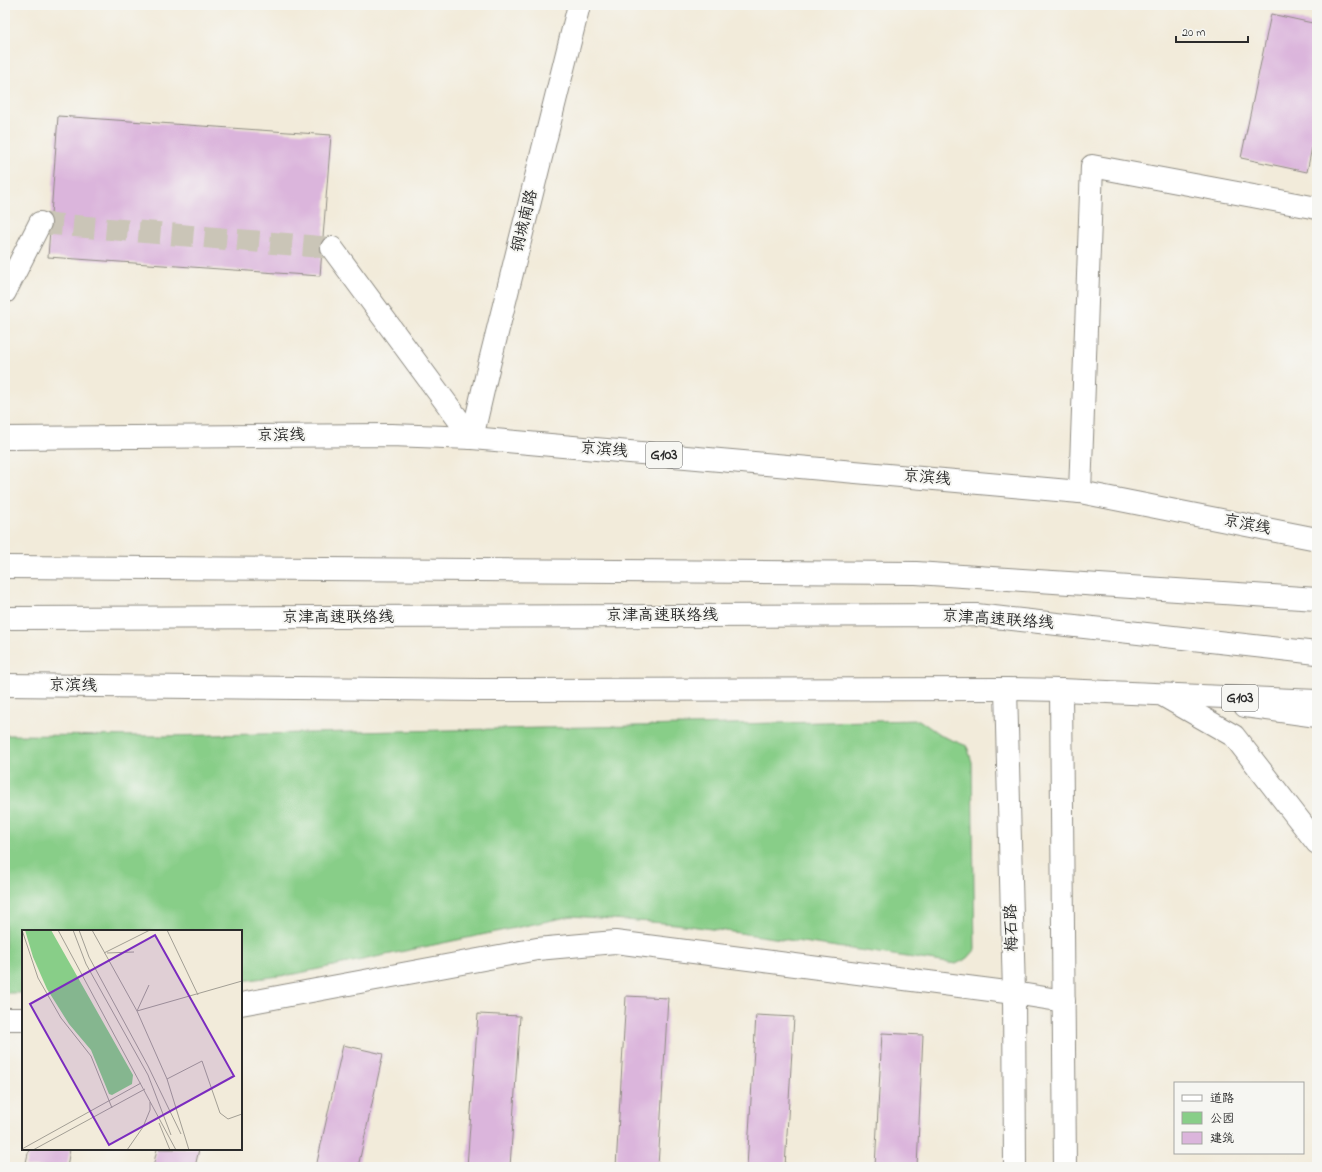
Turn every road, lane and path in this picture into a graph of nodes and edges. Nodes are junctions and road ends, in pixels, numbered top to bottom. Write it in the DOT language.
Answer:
graph roads {
  1 [pos="579,5"];
  2 [pos="1317,208"];
  3 [pos="40,223"];
  4 [pos="332,248"];
  5 [pos="5,292"];
  6 [pos="5,438"];
  7 [pos="472,438"];
  8 [pos="1080,492"];
  9 [pos="1317,539"];
  10 [pos="5,567"];
  11 [pos="1317,599"];
  12 [pos="5,618"];
  13 [pos="1317,653"];
  14 [pos="5,685"];
  15 [pos="1006,689"];
  16 [pos="1061,690"];
  17 [pos="1163,695"];
  18 [pos="1317,701"];
  19 [pos="1317,716"];
  20 [pos="1317,843"];
  21 [pos="1014,993"];
  22 [pos="1064,1001"];
  23 [pos="242,1004"];
  24 [pos="5,1019"];
  25 [pos="22,1019"];
  26 [pos="1014,1167"];
  27 [pos="1065,1167"];
  1 -- 7 [label="main road, 钢城南路"];
  2 -- 8 [label="main road"];
  3 -- 5 [label="main road"];
  4 -- 7 [label="main road"];
  6 -- 7 [label="main road, 京滨线 / G103"];
  7 -- 8 [label="main road, 京滨线 / G103"];
  8 -- 9 [label="main road, 京滨线 / G103"];
  10 -- 11 [label="main road"];
  12 -- 13 [label="main road, 京津高速联络线"];
  14 -- 15 [label="main road, 京滨线 / G103"];
  15 -- 16 [label="main road, 京滨线 / G103"];
  15 -- 21 [label="main road, 梅石路"];
  16 -- 17 [label="main road, 京滨线 / G103"];
  16 -- 22 [label="main road"];
  17 -- 18 [label="main road, 京滨线 / G103"];
  17 -- 19 [label="main road"];
  17 -- 20 [label="main road"];
  21 -- 22 [label="main road"];
  21 -- 23 [label="main road"];
  21 -- 26 [label="main road, 梅石路"];
  22 -- 27 [label="main road"];
  24 -- 25 [label="main road"];
}
